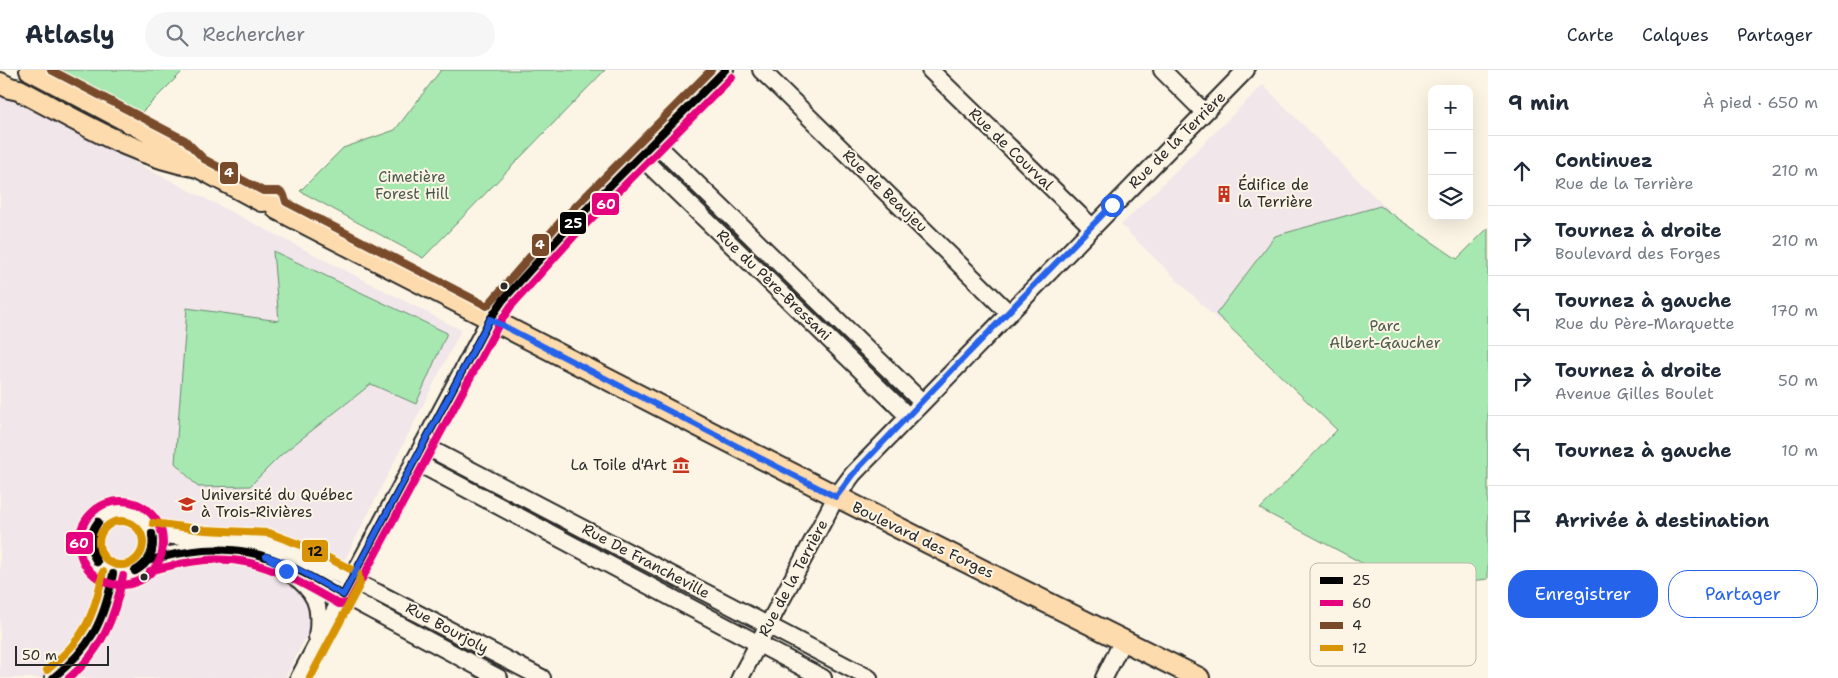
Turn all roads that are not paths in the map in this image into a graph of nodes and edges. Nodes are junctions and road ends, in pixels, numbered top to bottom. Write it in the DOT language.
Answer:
graph roads {
  1 [pos="30,70"];
  2 [pos="725,70"];
  3 [pos="761,70"];
  4 [pos="930,70"];
  5 [pos="1162,70"];
  6 [pos="1246,70"];
  7 [pos="0,83"];
  8 [pos="1204,112"];
  9 [pos="653,142"];
  10 [pos="639,155"];
  11 [pos="198,167"];
  12 [pos="1092,227"];
  13 [pos="1009,313"];
  14 [pos="490,319"];
  15 [pos="922,402"];
  16 [pos="908,416"];
  17 [pos="423,445"];
  18 [pos="414,461"];
  19 [pos="836,497"];
  20 [pos="152,533"];
  21 [pos="266,556"];
  22 [pos="147,561"];
  23 [pos="113,574"];
  24 [pos="351,580"];
  25 [pos="343,595"];
  26 [pos="768,625"];
  27 [pos="1123,640"];
  28 [pos="758,644"];
  29 [pos="316,646"];
  30 [pos="53,678"];
  31 [pos="299,678"];
  32 [pos="499,678"];
  33 [pos="542,678"];
  34 [pos="740,678"];
  35 [pos="823,678"];
  36 [pos="869,678"];
  37 [pos="1104,678"];
  38 [pos="1200,678"];
  1 -- 11 [label="main road, Boulevard des Forges"];
  2 -- 9 [label="street"];
  3 -- 13 [label="street, Rue de Beaujeu"];
  4 -- 12 [label="street, Rue de Courval"];
  5 -- 8 [label="street"];
  6 -- 8 [label="street, Rue de la Terrière"];
  7 -- 11 [label="main road, Boulevard des Forges"];
  8 -- 12 [label="street, Rue de la Terrière"];
  9 -- 10 [label="street"];
  9 -- 15 [label="street, Rue du Père-Bressani"];
  10 -- 14 [label="street"];
  10 -- 16 [label="street, Rue du Père-Bressani"];
  11 -- 14 [label="main road, Boulevard des Forges"];
  12 -- 13 [label="street, Rue de la Terrière"];
  13 -- 15 [label="street, Rue de la Terrière"];
  14 -- 17 [label="street"];
  14 -- 19 [label="main road, Boulevard des Forges"];
  15 -- 16 [label="street, Rue de la Terrière"];
  16 -- 19 [label="street, Rue de la Terrière"];
  17 -- 18 [label="street"];
  17 -- 26 [label="street, Rue De Francheville"];
  18 -- 24 [label="street"];
  18 -- 28 [label="street, Rue De Francheville"];
  19 -- 26 [label="street, Rue de la Terrière"];
  19 -- 27 [label="main road, Boulevard des Forges"];
  20 -- 22 [label="street"];
  20 -- 23 [label="street"];
  20 -- 24 [label="street, Rue Bourjoly"];
  21 -- 22 [label="street, Rue Bourjoly"];
  21 -- 25 [label="street, Rue Bourjoly"];
  21 -- 29 [label="street"];
  22 -- 23 [label="street"];
  23 -- 30 [label="street"];
  24 -- 25 [label="street"];
  24 -- 33 [label="street, Rue Bourjoly"];
  25 -- 29 [label="street"];
  25 -- 32 [label="street, Rue Bourjoly"];
  26 -- 28 [label="street, Rue de la Terrière"];
  26 -- 36 [label="street, Rue De Francheville"];
  27 -- 37 [label="street"];
  27 -- 38 [label="main road, Boulevard des Forges"];
  28 -- 34 [label="street, Rue de la Terrière"];
  28 -- 35 [label="street, Rue De Francheville"];
  29 -- 31 [label="street"];
}
